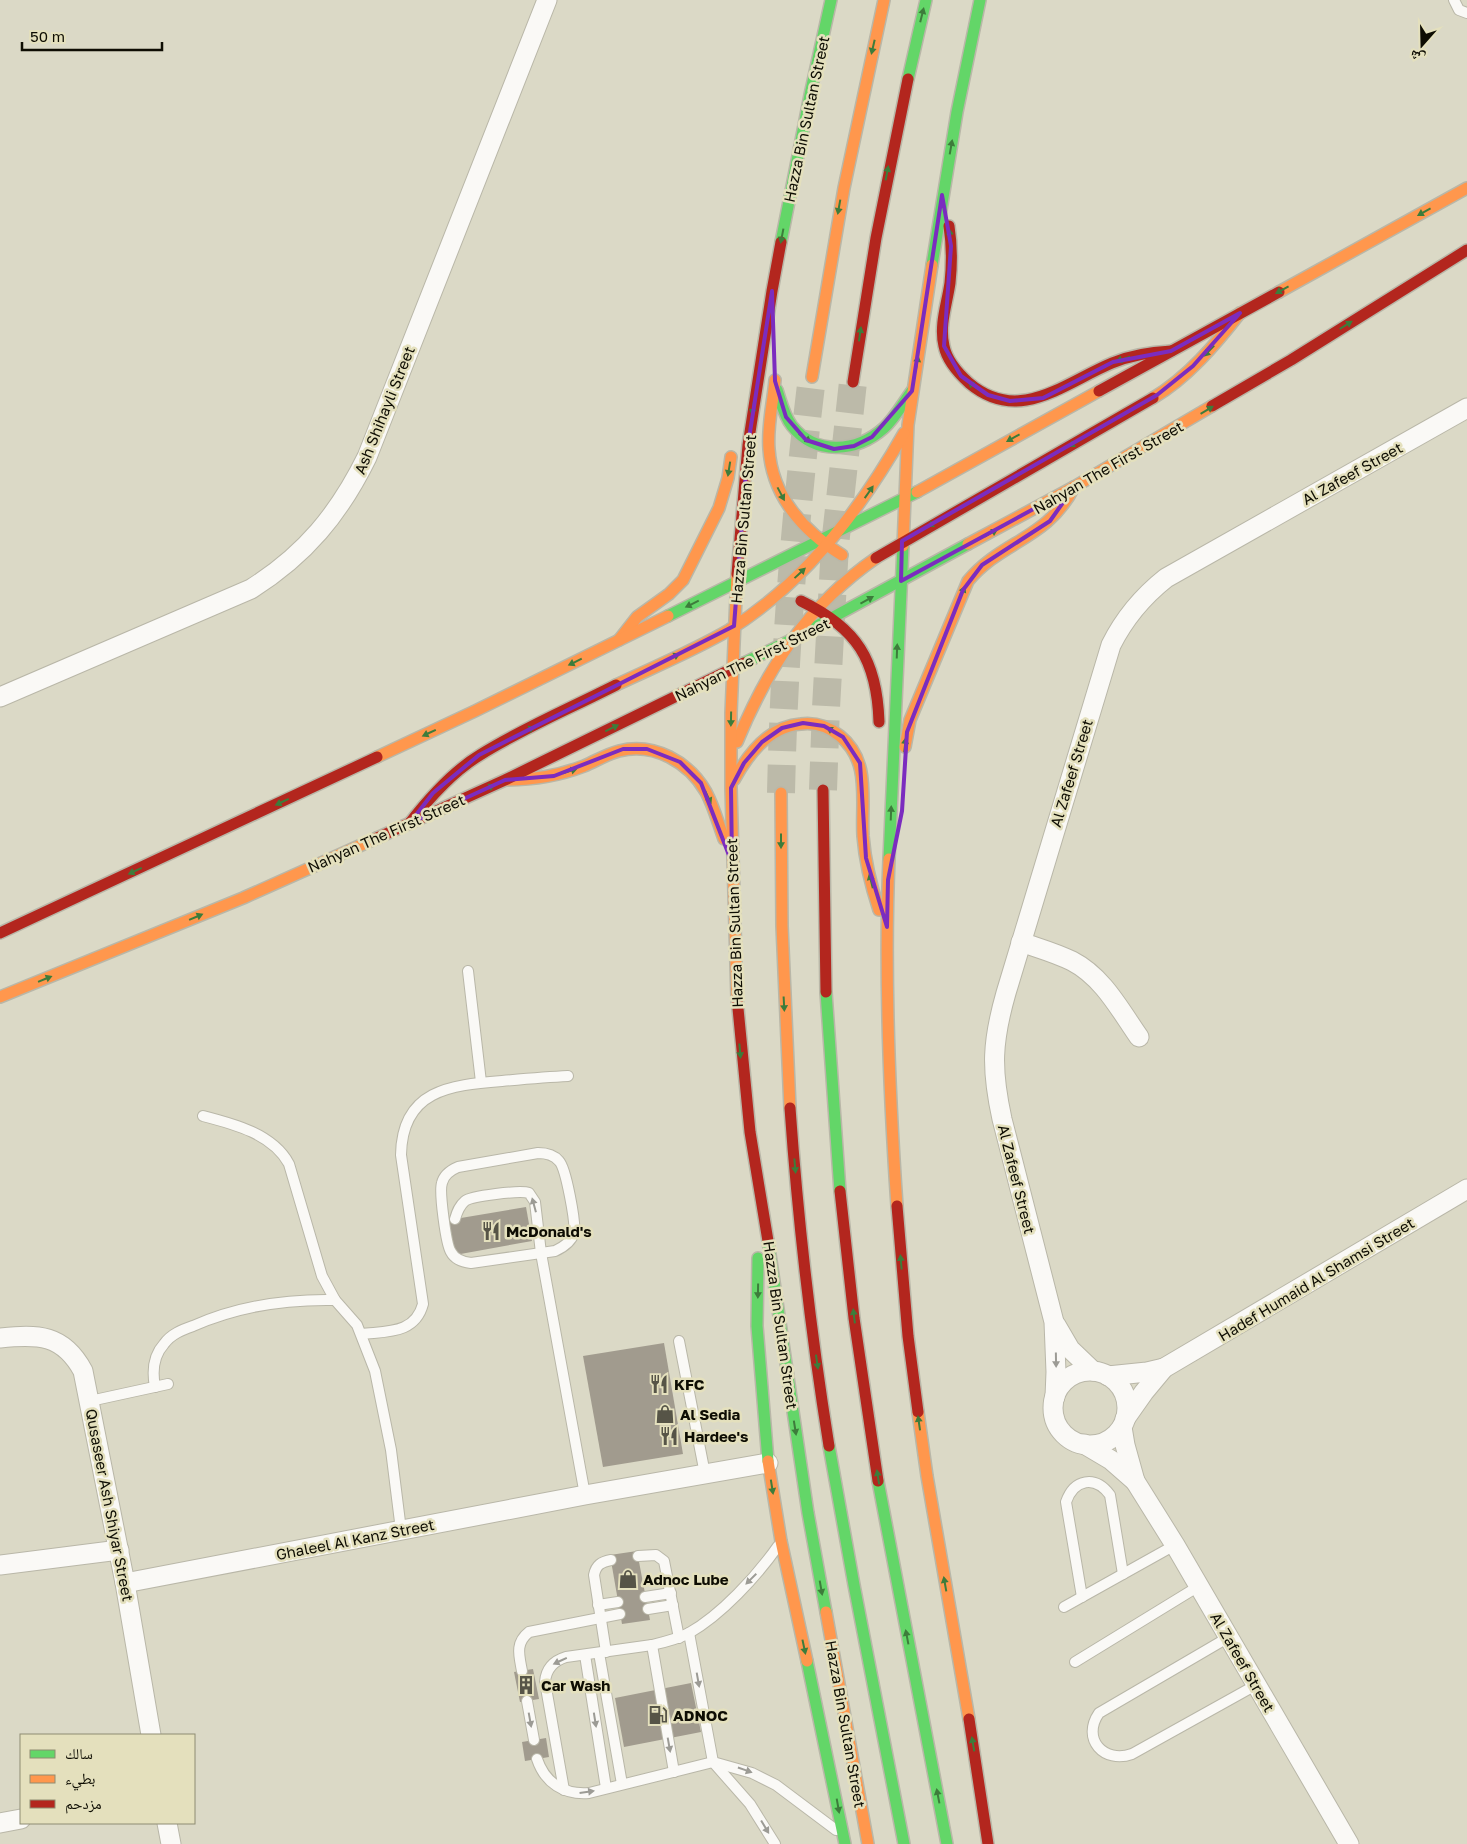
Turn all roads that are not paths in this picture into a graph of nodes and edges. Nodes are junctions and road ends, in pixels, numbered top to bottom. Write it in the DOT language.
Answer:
graph roads {
  1 [pos="547,0"];
  2 [pos="831,0"];
  3 [pos="884,0"];
  4 [pos="926,0"];
  5 [pos="980,0"];
  6 [pos="1454,0"];
  7 [pos="1467,13"];
  8 [pos="1467,188"];
  9 [pos="942,195"];
  10 [pos="1467,250"];
  11 [pos="772,291"];
  12 [pos="1240,314"];
  13 [pos="776,344"];
  14 [pos="1171,351"];
  15 [pos="761,356"];
  16 [pos="776,366"];
  17 [pos="812,377"];
  18 [pos="775,381"];
  19 [pos="853,382"];
  20 [pos="912,391"];
  21 [pos="744,397"];
  22 [pos="1467,408"];
  23 [pos="908,425"];
  24 [pos="732,447"];
  25 [pos="1074,487"];
  26 [pos="904,499"];
  27 [pos="840,531"];
  28 [pos="902,541"];
  29 [pos="824,543"];
  30 [pos="866,565"];
  31 [pos="894,573"];
  32 [pos="736,586"];
  33 [pos="749,590"];
  34 [pos="763,591"];
  35 [pos="777,593"];
  36 [pos="816,609"];
  37 [pos="832,619"];
  38 [pos="734,626"];
  39 [pos="619,640"];
  40 [pos="789,642"];
  41 [pos="733,670"];
  42 [pos="0,697"];
  43 [pos="879,737"];
  44 [pos="730,763"];
  45 [pos="505,780"];
  46 [pos="731,788"];
  47 [pos="823,790"];
  48 [pos="781,793"];
  49 [pos="409,824"];
  50 [pos="879,826"];
  51 [pos="732,863"];
  52 [pos="888,880"];
  53 [pos="886,927"];
  54 [pos="0,933"];
  55 [pos="1021,942"];
  56 [pos="468,971"];
  57 [pos="0,997"];
  58 [pos="1139,1037"];
  59 [pos="568,1076"];
  60 [pos="481,1082"];
  61 [pos="203,1116"];
  62 [pos="1467,1189"];
  63 [pos="760,1190"];
  64 [pos="455,1219"];
  65 [pos="462,1253"];
  66 [pos="541,1253"];
  67 [pos="471,1262"];
  68 [pos="335,1300"];
  69 [pos="1054,1322"];
  70 [pos="362,1334"];
  71 [pos="0,1338"];
  72 [pos="679,1341"];
  73 [pos="1164,1368"];
  74 [pos="1100,1374"];
  75 [pos="168,1384"];
  76 [pos="155,1387"];
  77 [pos="1055,1397"];
  78 [pos="90,1400"];
  79 [pos="1124,1423"];
  80 [pos="1084,1444"];
  81 [pos="768,1463"];
  82 [pos="705,1474"];
  83 [pos="1135,1481"];
  84 [pos="584,1495"];
  85 [pos="401,1530"];
  86 [pos="781,1541"];
  87 [pos="1175,1545"];
  88 [pos="119,1550"];
  89 [pos="638,1556"];
  90 [pos="611,1560"];
  91 [pos="0,1565"];
  92 [pos="1123,1574"];
  93 [pos="125,1583"];
  94 [pos="1199,1586"];
  95 [pos="671,1593"];
  96 [pos="645,1597"];
  97 [pos="1082,1598"];
  98 [pos="618,1602"];
  99 [pos="598,1605"];
  100 [pos="673,1605"];
  101 [pos="1064,1607"];
  102 [pos="648,1609"];
  103 [pos="620,1614"];
  104 [pos="600,1618"];
  105 [pos="689,1632"];
  106 [pos="1229,1637"];
  107 [pos="679,1638"];
  108 [pos="652,1645"];
  109 [pos="602,1652"];
  110 [pos="585,1655"];
  111 [pos="1075,1662"];
  112 [pos="522,1671"];
  113 [pos="1256,1685"];
  114 [pos="527,1701"];
  115 [pos="152,1734"];
  116 [pos="534,1740"];
  117 [pos="537,1759"];
  118 [pos="713,1762"];
  119 [pos="674,1772"];
  120 [pos="622,1784"];
  121 [pos="606,1788"];
  122 [pos="564,1790"];
  123 [pos="20,1819"];
  124 [pos="0,1823"];
  125 [pos="167,1824"];
  126 [pos="844,1840"];
  127 [pos="171,1844"];
  128 [pos="775,1844"];
  129 [pos="868,1844"];
  130 [pos="904,1844"];
  131 [pos="947,1844"];
  132 [pos="988,1844"];
  133 [pos="1349,1844"];
  1 -- 42 [label="street, Ash Shihayli Street"];
  2 -- 11 [label="main road, Hazza Bin Sultan Street, one-way"];
  3 -- 17 [label="main road, one-way"];
  19 -- 4 [label="main road, one-way"];
  9 -- 5 [label="main road, one-way"];
  6 -- 7 [label="lane"];
  8 -- 12 [label="main road, one-way"];
  14 -- 9 [label="main road, one-way"];
  20 -- 9 [label="main road, one-way"];
  25 -- 10 [label="main road, Nahyan The First Street, one-way"];
  11 -- 13 [label="main road"];
  11 -- 15 [label="main road, Hazza Bin Sultan Street"];
  12 -- 14 [label="main road"];
  12 -- 28 [label="main road, one-way"];
  14 -- 26 [label="main road, one-way"];
  15 -- 21 [label="main road"];
  15 -- 32 [label="main road, Hazza Bin Sultan Street, one-way"];
  16 -- 18 [label="main road"];
  18 -- 20 [label="main road, one-way"];
  18 -- 29 [label="main road, one-way"];
  20 -- 23 [label="main road"];
  22 -- 55 [label="street, Al Zafeef Street"];
  23 -- 26 [label="main road"];
  27 -- 23 [label="main road, one-way"];
  24 -- 39 [label="main road, one-way"];
  31 -- 25 [label="main road, Nahyan The First Street, one-way"];
  52 -- 25 [label="main road, one-way"];
  26 -- 27 [label="main road"];
  26 -- 28 [label="main road"];
  27 -- 29 [label="main road"];
  28 -- 30 [label="main road"];
  28 -- 31 [label="main road"];
  29 -- 30 [label="main road"];
  29 -- 32 [label="main road"];
  35 -- 29 [label="main road, one-way"];
  30 -- 31 [label="main road"];
  30 -- 36 [label="main road"];
  37 -- 31 [label="main road, Nahyan The First Street, one-way"];
  52 -- 31 [label="main road, one-way"];
  32 -- 33 [label="main road"];
  32 -- 38 [label="main road, Hazza Bin Sultan Street"];
  32 -- 39 [label="main road, one-way"];
  34 -- 35 [label="main road"];
  35 -- 36 [label="main road"];
  35 -- 38 [label="main road"];
  36 -- 37 [label="main road"];
  36 -- 40 [label="main road"];
  37 -- 40 [label="main road, Nahyan The First Street"];
  37 -- 43 [label="main road"];
  38 -- 41 [label="main road, Hazza Bin Sultan Street"];
  49 -- 38 [label="main road, one-way"];
  39 -- 54 [label="main road, one-way"];
  40 -- 41 [label="main road, Nahyan The First Street"];
  40 -- 44 [label="main road"];
  41 -- 44 [label="main road, Hazza Bin Sultan Street, one-way"];
  45 -- 41 [label="main road, Nahyan The First Street, one-way"];
  44 -- 46 [label="main road, Hazza Bin Sultan Street"];
  49 -- 45 [label="main road, Nahyan The First Street, one-way"];
  45 -- 51 [label="main road, one-way"];
  46 -- 51 [label="main road, Hazza Bin Sultan Street"];
  53 -- 46 [label="main road, one-way"];
  131 -- 47 [label="main road, one-way"];
  48 -- 130 [label="main road, Hazza Bin Sultan Street, one-way"];
  57 -- 49 [label="main road, Nahyan The First Street, one-way"];
  50 -- 52 [label="main road"];
  51 -- 63 [label="main road, Hazza Bin Sultan Street, one-way"];
  52 -- 53 [label="main road"];
  132 -- 53 [label="main road, one-way"];
  55 -- 58 [label="street"];
  55 -- 69 [label="street, Al Zafeef Street"];
  56 -- 60 [label="lane"];
  59 -- 60 [label="lane"];
  60 -- 70 [label="lane"];
  61 -- 68 [label="lane"];
  62 -- 73 [label="street, Hadef Humaid Al Shamsi Street"];
  63 -- 81 [label="main road, one-way"];
  63 -- 129 [label="main road, Hazza Bin Sultan Street, one-way"];
  66 -- 64 [label="lane, one-way"];
  65 -- 67 [label="lane"];
  66 -- 67 [label="lane"];
  66 -- 67 [label="lane"];
  66 -- 84 [label="lane"];
  68 -- 70 [label="lane"];
  68 -- 76 [label="lane"];
  69 -- 74 [label="street, Al Zafeef Street"];
  69 -- 77 [label="street, Al Zafeef Street, one-way"];
  70 -- 85 [label="lane"];
  71 -- 78 [label="street, Qusaseer Ash Shiyar Street"];
  72 -- 82 [label="lane"];
  73 -- 74 [label="street, Hadef Humaid Al Shamsi Street"];
  73 -- 79 [label="street, Hadef Humaid Al Shamsi Street"];
  74 -- 77 [label="street"];
  74 -- 79 [label="street"];
  75 -- 76 [label="lane"];
  76 -- 78 [label="lane"];
  77 -- 80 [label="street"];
  78 -- 88 [label="street, Qusaseer Ash Shiyar Street"];
  79 -- 80 [label="street"];
  79 -- 83 [label="street, Al Zafeef Street"];
  80 -- 83 [label="street, Al Zafeef Street"];
  81 -- 82 [label="street, Ghaleel Al Kanz Street"];
  81 -- 86 [label="main road, one-way"];
  82 -- 84 [label="street, Ghaleel Al Kanz Street"];
  83 -- 87 [label="street, Al Zafeef Street"];
  84 -- 85 [label="street, Ghaleel Al Kanz Street"];
  85 -- 93 [label="street, Ghaleel Al Kanz Street"];
  86 -- 105 [label="lane, one-way"];
  86 -- 126 [label="main road, one-way"];
  87 -- 92 [label="lane"];
  87 -- 94 [label="street, Al Zafeef Street"];
  88 -- 91 [label="street"];
  88 -- 93 [label="street, Qusaseer Ash Shiyar Street"];
  89 -- 95 [label="lane"];
  90 -- 99 [label="lane"];
  92 -- 97 [label="lane"];
  92 -- 97 [label="lane"];
  93 -- 115 [label="street, Qusaseer Ash Shiyar Street"];
  94 -- 106 [label="street, Al Zafeef Street"];
  94 -- 111 [label="lane"];
  95 -- 96 [label="lane"];
  95 -- 100 [label="lane"];
  97 -- 101 [label="lane"];
  98 -- 99 [label="lane"];
  99 -- 104 [label="lane"];
  100 -- 102 [label="lane"];
  100 -- 107 [label="lane"];
  103 -- 104 [label="lane"];
  104 -- 109 [label="lane"];
  104 -- 112 [label="lane"];
  105 -- 107 [label="lane"];
  105 -- 118 [label="lane, one-way"];
  106 -- 113 [label="street, Al Zafeef Street"];
  106 -- 113 [label="lane"];
  107 -- 108 [label="lane"];
  108 -- 109 [label="lane"];
  108 -- 119 [label="lane, one-way"];
  109 -- 110 [label="lane"];
  109 -- 120 [label="lane"];
  110 -- 121 [label="lane, one-way"];
  110 -- 122 [label="lane, one-way"];
  113 -- 133 [label="street, Al Zafeef Street"];
  114 -- 116 [label="lane, one-way"];
  117 -- 122 [label="lane"];
  118 -- 119 [label="lane"];
  118 -- 126 [label="lane, one-way"];
  118 -- 128 [label="lane, one-way"];
  119 -- 120 [label="lane"];
  120 -- 121 [label="lane"];
  122 -- 121 [label="lane, one-way"];
  123 -- 124 [label="street"];
  125 -- 127 [label="street"];
}
